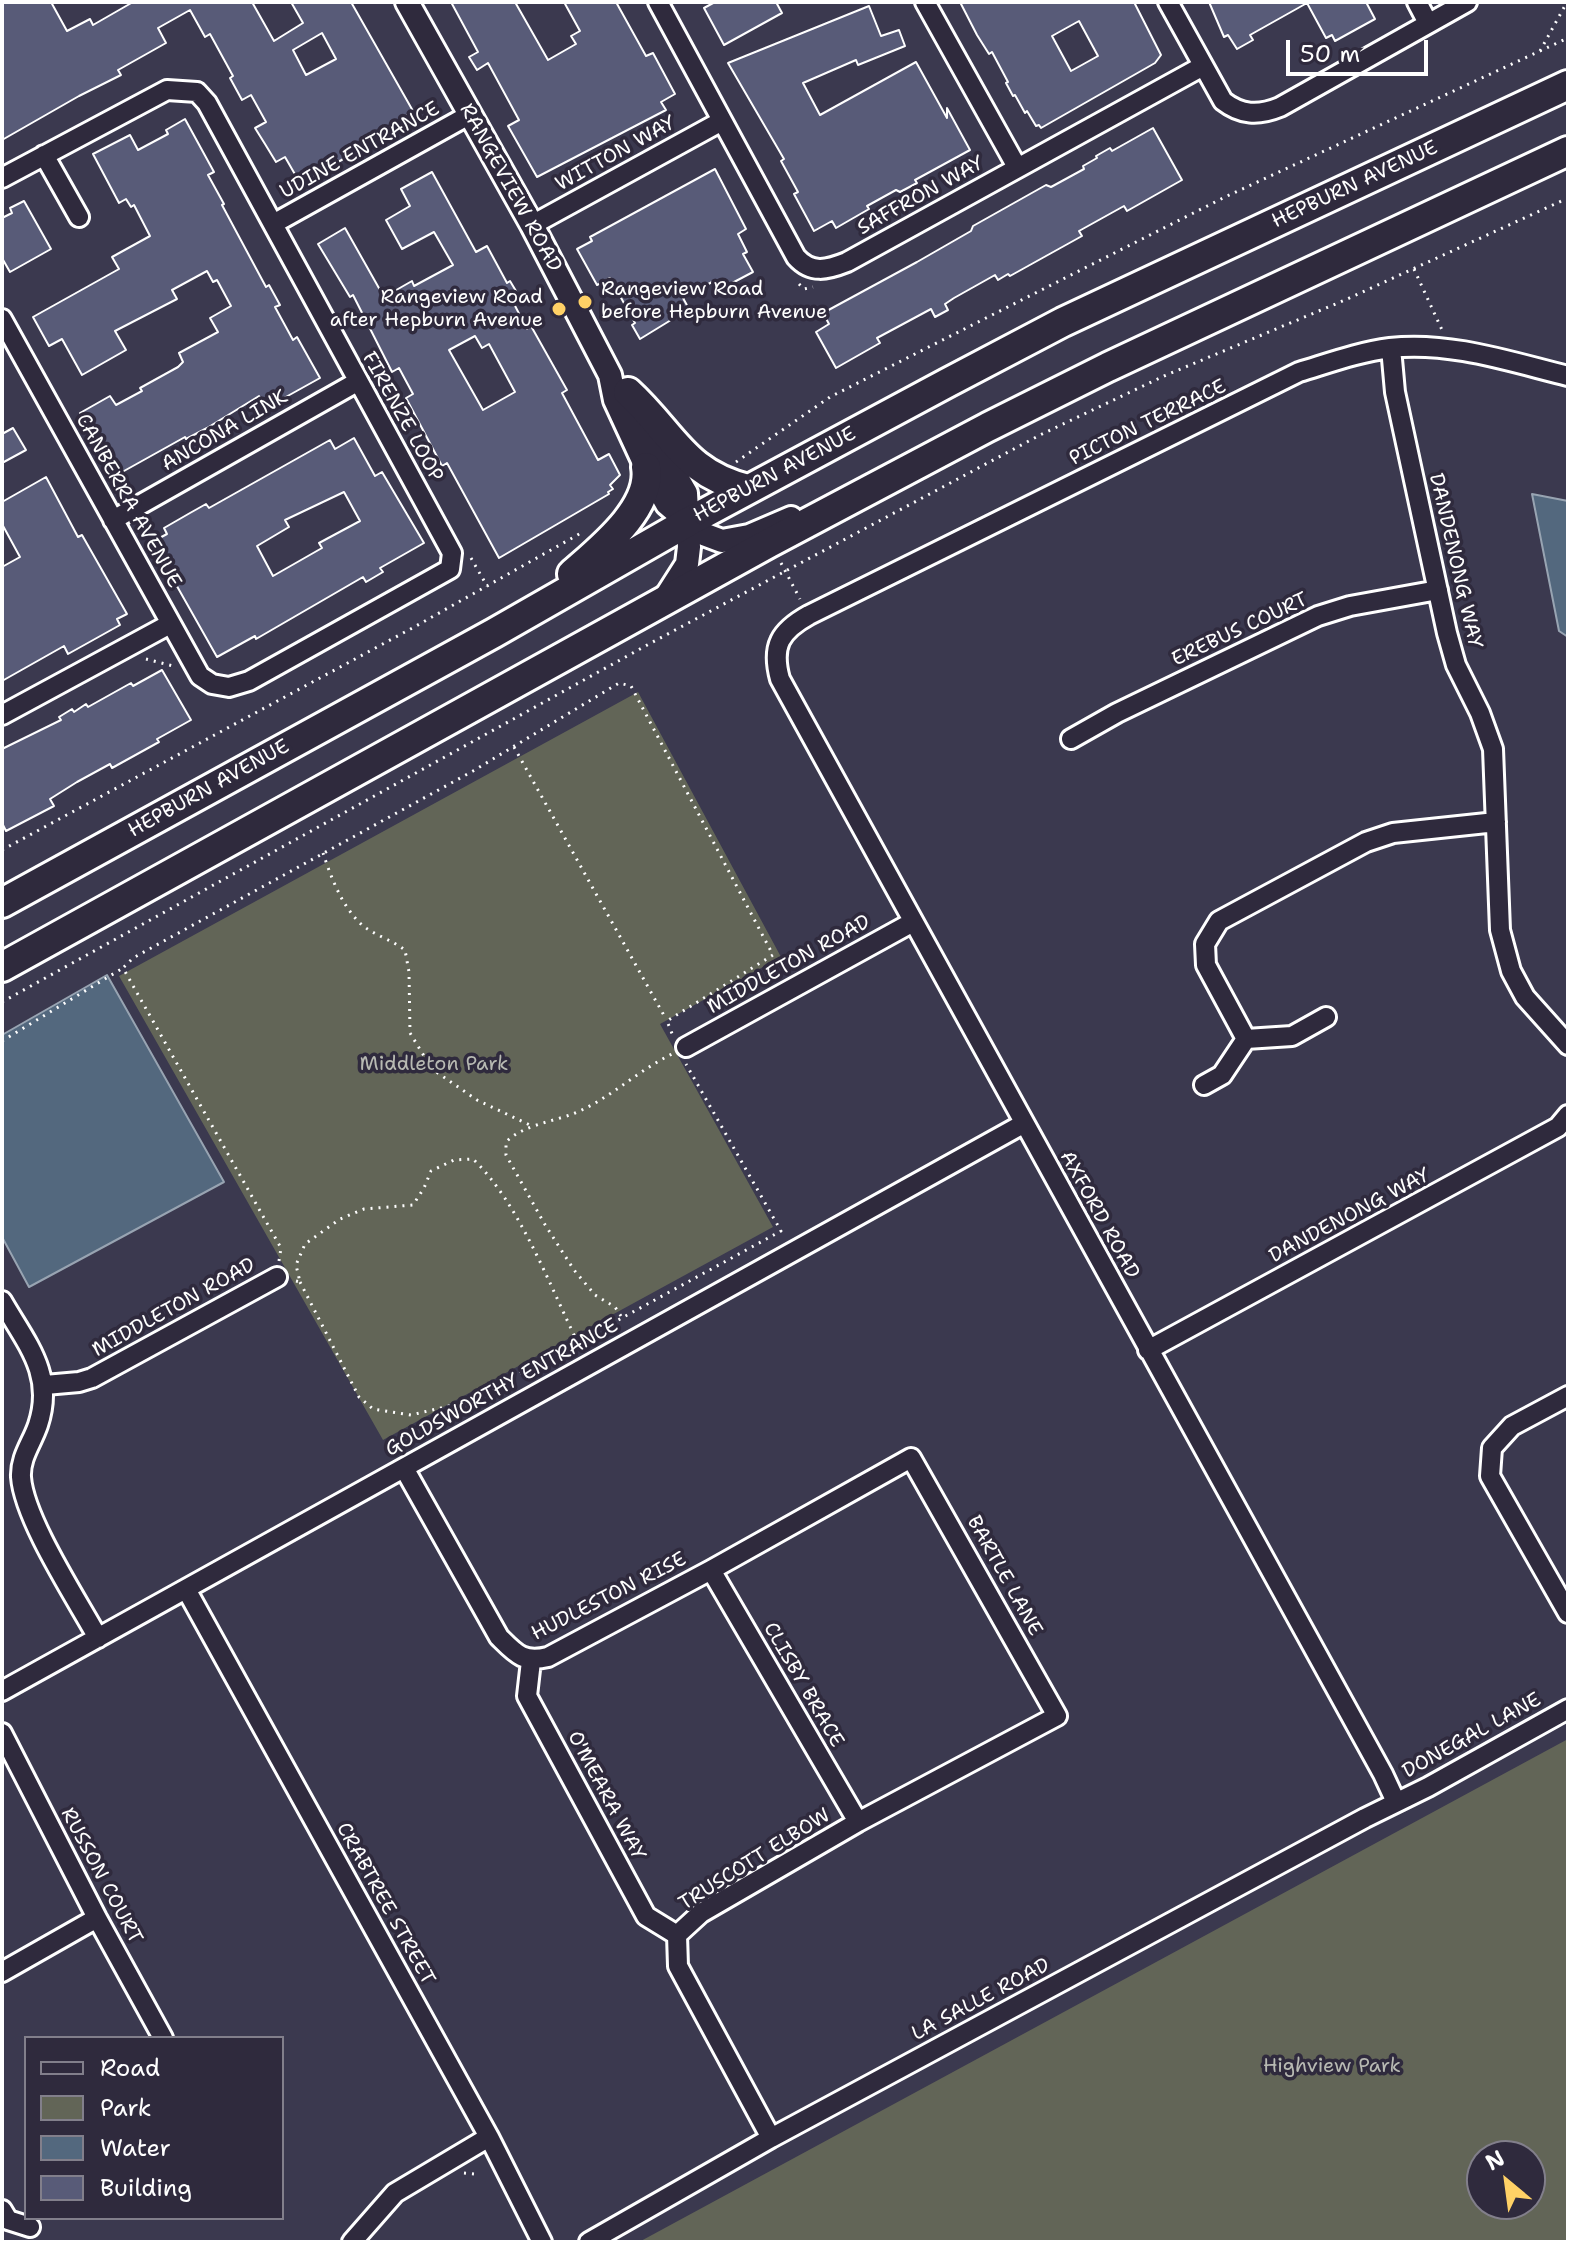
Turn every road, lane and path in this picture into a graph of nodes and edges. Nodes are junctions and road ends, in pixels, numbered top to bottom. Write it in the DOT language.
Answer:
graph roads {
  1 [pos="407,2"];
  2 [pos="658,2"];
  3 [pos="925,2"];
  4 [pos="1168,2"];
  5 [pos="1417,2"];
  6 [pos="1467,2"];
  7 [pos="1567,2"];
  8 [pos="1428,23"];
  9 [pos="1568,38"];
  10 [pos="1540,51"];
  11 [pos="1203,66"];
  12 [pos="1568,85"];
  13 [pos="469,115"];
  14 [pos="720,122"];
  15 [pos="1568,151"];
  16 [pos="44,155"];
  17 [pos="1017,167"];
  18 [pos="2,178"];
  19 [pos="1568,198"];
  20 [pos="79,217"];
  21 [pos="273,224"];
  22 [pos="532,225"];
  23 [pos="1414,269"];
  24 [pos="2,319"];
  25 [pos="1391,348"];
  26 [pos="1452,350"];
  27 [pos="1568,376"];
  28 [pos="357,382"];
  29 [pos="619,384"];
  30 [pos="936,454"];
  31 [pos="646,467"];
  32 [pos="730,467"];
  33 [pos="748,489"];
  34 [pos="113,520"];
  35 [pos="688,522"];
  36 [pos="582,532"];
  37 [pos="470,556"];
  38 [pos="785,571"];
  39 [pos="487,586"];
  40 [pos="1438,590"];
  41 [pos="664,601"];
  42 [pos="809,615"];
  43 [pos="170,624"];
  44 [pos="494,633"];
  45 [pos="778,644"];
  46 [pos="144,659"];
  47 [pos="195,667"];
  48 [pos="229,687"];
  49 [pos="2,715"];
  50 [pos="1071,739"];
  51 [pos="514,747"];
  52 [pos="1496,822"];
  53 [pos="2,850"];
  54 [pos="323,853"];
  55 [pos="2,903"];
  56 [pos="913,922"];
  57 [pos="2,967"];
  58 [pos="123,968"];
  59 [pos="2,1002"];
  60 [pos="1326,1017"];
  61 [pos="667,1021"];
  62 [pos="1246,1039"];
  63 [pos="2,1041"];
  64 [pos="1568,1045"];
  65 [pos="682,1048"];
  66 [pos="1204,1085"];
  67 [pos="1568,1115"];
  68 [pos="1023,1124"];
  69 [pos="534,1127"];
  70 [pos="277,1277"];
  71 [pos="300,1282"];
  72 [pos="2,1301"];
  73 [pos="621,1316"];
  74 [pos="577,1341"];
  75 [pos="1148,1350"];
  76 [pos="45,1385"];
  77 [pos="1568,1396"];
  78 [pos="911,1458"];
  79 [pos="404,1468"];
  80 [pos="711,1570"];
  81 [pos="186,1589"];
  82 [pos="1568,1613"];
  83 [pos="98,1638"];
  84 [pos="531,1661"];
  85 [pos="2,1691"];
  86 [pos="1568,1709"];
  87 [pos="1057,1716"];
  88 [pos="2,1733"];
  89 [pos="1396,1802"];
  90 [pos="858,1822"];
  91 [pos="97,1918"];
  92 [pos="677,1935"];
  93 [pos="2,1972"];
  94 [pos="162,2036"];
  95 [pos="489,2137"];
  96 [pos="771,2138"];
  97 [pos="2,2210"];
  98 [pos="30,2227"];
  99 [pos="352,2242"];
  100 [pos="542,2242"];
  101 [pos="589,2242"];
  1 -- 13 [label="street, RANGEVIEW ROAD"];
  2 -- 14 [label="street, SAFFRON WAY"];
  3 -- 17 [label="street"];
  4 -- 11 [label="street"];
  5 -- 8 [label="street"];
  6 -- 8 [label="street"];
  7 -- 10 [label="path"];
  8 -- 11 [label="street"];
  9 -- 10 [label="path"];
  10 -- 32 [label="path"];
  11 -- 17 [label="street, SAFFRON WAY"];
  12 -- 33 [label="main road, HEPBURN AVENUE"];
  13 -- 21 [label="street, UDINE ENTRANCE"];
  13 -- 22 [label="street, RANGEVIEW ROAD"];
  14 -- 17 [label="street, SAFFRON WAY"];
  14 -- 22 [label="street, WITTON WAY"];
  15 -- 30 [label="main road"];
  16 -- 18 [label="street, FIRENZE LOOP"];
  16 -- 20 [label="street"];
  16 -- 21 [label="street, FIRENZE LOOP"];
  19 -- 23 [label="path"];
  21 -- 28 [label="street, FIRENZE LOOP"];
  22 -- 29 [label="street, RANGEVIEW ROAD"];
  23 -- 26 [label="path"];
  23 -- 38 [label="path"];
  24 -- 34 [label="street, CANBERRA AVENUE"];
  25 -- 26 [label="street, PICTON TERRACE"];
  25 -- 40 [label="street, DANDENONG WAY"];
  25 -- 42 [label="street, PICTON TERRACE"];
  26 -- 27 [label="street, PICTON TERRACE"];
  28 -- 34 [label="street, ANCONA LINK"];
  28 -- 48 [label="street, FIRENZE LOOP"];
  29 -- 31 [label="street, RANGEVIEW ROAD"];
  29 -- 33 [label="main road"];
  29 -- 35 [label="street, RANGEVIEW ROAD"];
  30 -- 35 [label="street, RANGEVIEW ROAD"];
  30 -- 41 [label="main road"];
  31 -- 35 [label="street, RANGEVIEW ROAD"];
  31 -- 44 [label="main road"];
  33 -- 35 [label="main road, HEPBURN AVENUE"];
  34 -- 43 [label="street, CANBERRA AVENUE"];
  35 -- 41 [label="street, RANGEVIEW ROAD"];
  35 -- 44 [label="main road, HEPBURN AVENUE"];
  36 -- 39 [label="path"];
  37 -- 39 [label="path"];
  38 -- 42 [label="path"];
  38 -- 59 [label="path"];
  39 -- 53 [label="path"];
  40 -- 50 [label="street, EREBUS COURT"];
  40 -- 52 [label="street, DANDENONG WAY"];
  41 -- 57 [label="main road"];
  42 -- 45 [label="street, PICTON TERRACE"];
  43 -- 47 [label="street, CANBERRA AVENUE"];
  43 -- 49 [label="street"];
  44 -- 55 [label="main road, HEPBURN AVENUE"];
  45 -- 56 [label="street, AXFORD ROAD"];
  46 -- 47 [label="path"];
  47 -- 48 [label="street, CANBERRA AVENUE"];
  51 -- 54 [label="path"];
  51 -- 61 [label="path"];
  51 -- 61 [label="path"];
  52 -- 62 [label="street"];
  52 -- 64 [label="street, DANDENONG WAY"];
  54 -- 58 [label="path"];
  54 -- 69 [label="path"];
  56 -- 65 [label="street, MIDDLETON ROAD"];
  56 -- 68 [label="street, AXFORD ROAD"];
  58 -- 63 [label="path"];
  58 -- 70 [label="path"];
  60 -- 62 [label="street"];
  61 -- 65 [label="path"];
  62 -- 66 [label="street"];
  65 -- 69 [label="path"];
  65 -- 73 [label="path"];
  67 -- 75 [label="street, DANDENONG WAY"];
  68 -- 75 [label="street, AXFORD ROAD"];
  68 -- 79 [label="street, GOLDSWORTHY ENTRANCE"];
  69 -- 73 [label="path"];
  70 -- 71 [label="path"];
  70 -- 76 [label="street, MIDDLETON ROAD"];
  71 -- 74 [label="path"];
  71 -- 74 [label="path"];
  72 -- 76 [label="street"];
  73 -- 74 [label="path"];
  75 -- 89 [label="street, AXFORD ROAD"];
  76 -- 83 [label="street"];
  77 -- 82 [label="street"];
  78 -- 80 [label="street, HUDLESTON RISE"];
  78 -- 87 [label="street, BARTLE LANE"];
  79 -- 81 [label="street, GOLDSWORTHY ENTRANCE"];
  79 -- 84 [label="street, HUDLESTON RISE"];
  80 -- 84 [label="street, HUDLESTON RISE"];
  80 -- 90 [label="street, CLISBY BRACE"];
  81 -- 83 [label="street, GOLDSWORTHY ENTRANCE"];
  81 -- 95 [label="street, CRABTREE STREET"];
  83 -- 85 [label="street, GOLDSWORTHY ENTRANCE"];
  84 -- 92 [label="street, O'MEARA WAY"];
  86 -- 89 [label="street, DONEGAL LANE"];
  87 -- 90 [label="street, TRUSCOTT ELBOW"];
  88 -- 91 [label="street, RUSSON COURT"];
  89 -- 96 [label="street, LA SALLE ROAD"];
  90 -- 92 [label="street, TRUSCOTT ELBOW"];
  91 -- 93 [label="street"];
  91 -- 94 [label="street, RUSSON COURT"];
  92 -- 96 [label="street, TRUSCOTT ELBOW"];
  95 -- 99 [label="street"];
  95 -- 100 [label="street, CRABTREE STREET"];
  96 -- 101 [label="street, LA SALLE ROAD"];
  97 -- 98 [label="street"];
}
